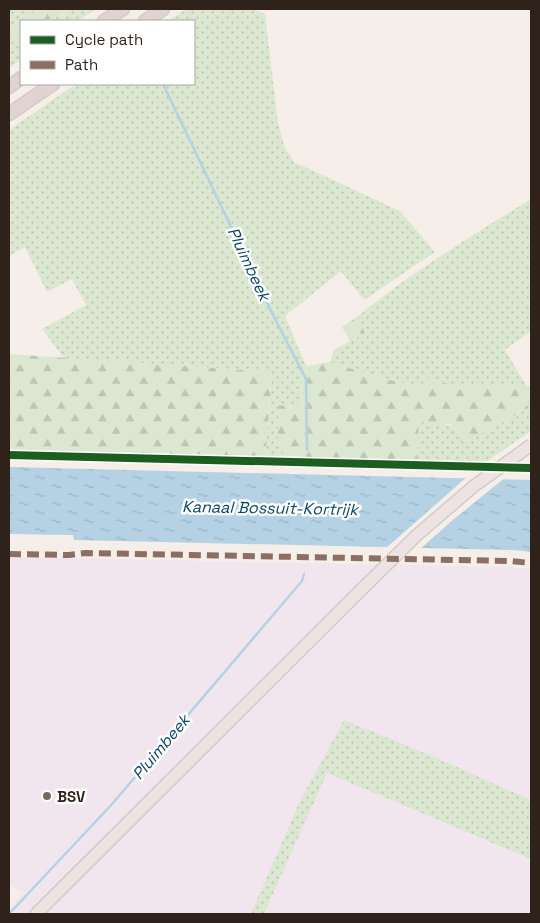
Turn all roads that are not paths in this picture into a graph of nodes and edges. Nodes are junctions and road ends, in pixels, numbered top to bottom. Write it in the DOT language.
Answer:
graph roads {
  1 [pos="123,9"];
  2 [pos="163,9"];
  3 [pos="106,20"];
  4 [pos="146,20"];
  5 [pos="20,79"];
  6 [pos="52,85"];
  7 [pos="9,87"];
  8 [pos="9,114"];
  9 [pos="531,445"];
  10 [pos="9,455"];
  11 [pos="531,468"];
  12 [pos="36,914"];
  1 -- 3 [label="highway"];
  2 -- 4 [label="highway"];
  5 -- 7 [label="highway"];
  6 -- 8 [label="highway"];
  9 -- 12 [label="main road, bridge"];
  10 -- 11 [label="street"];
}
